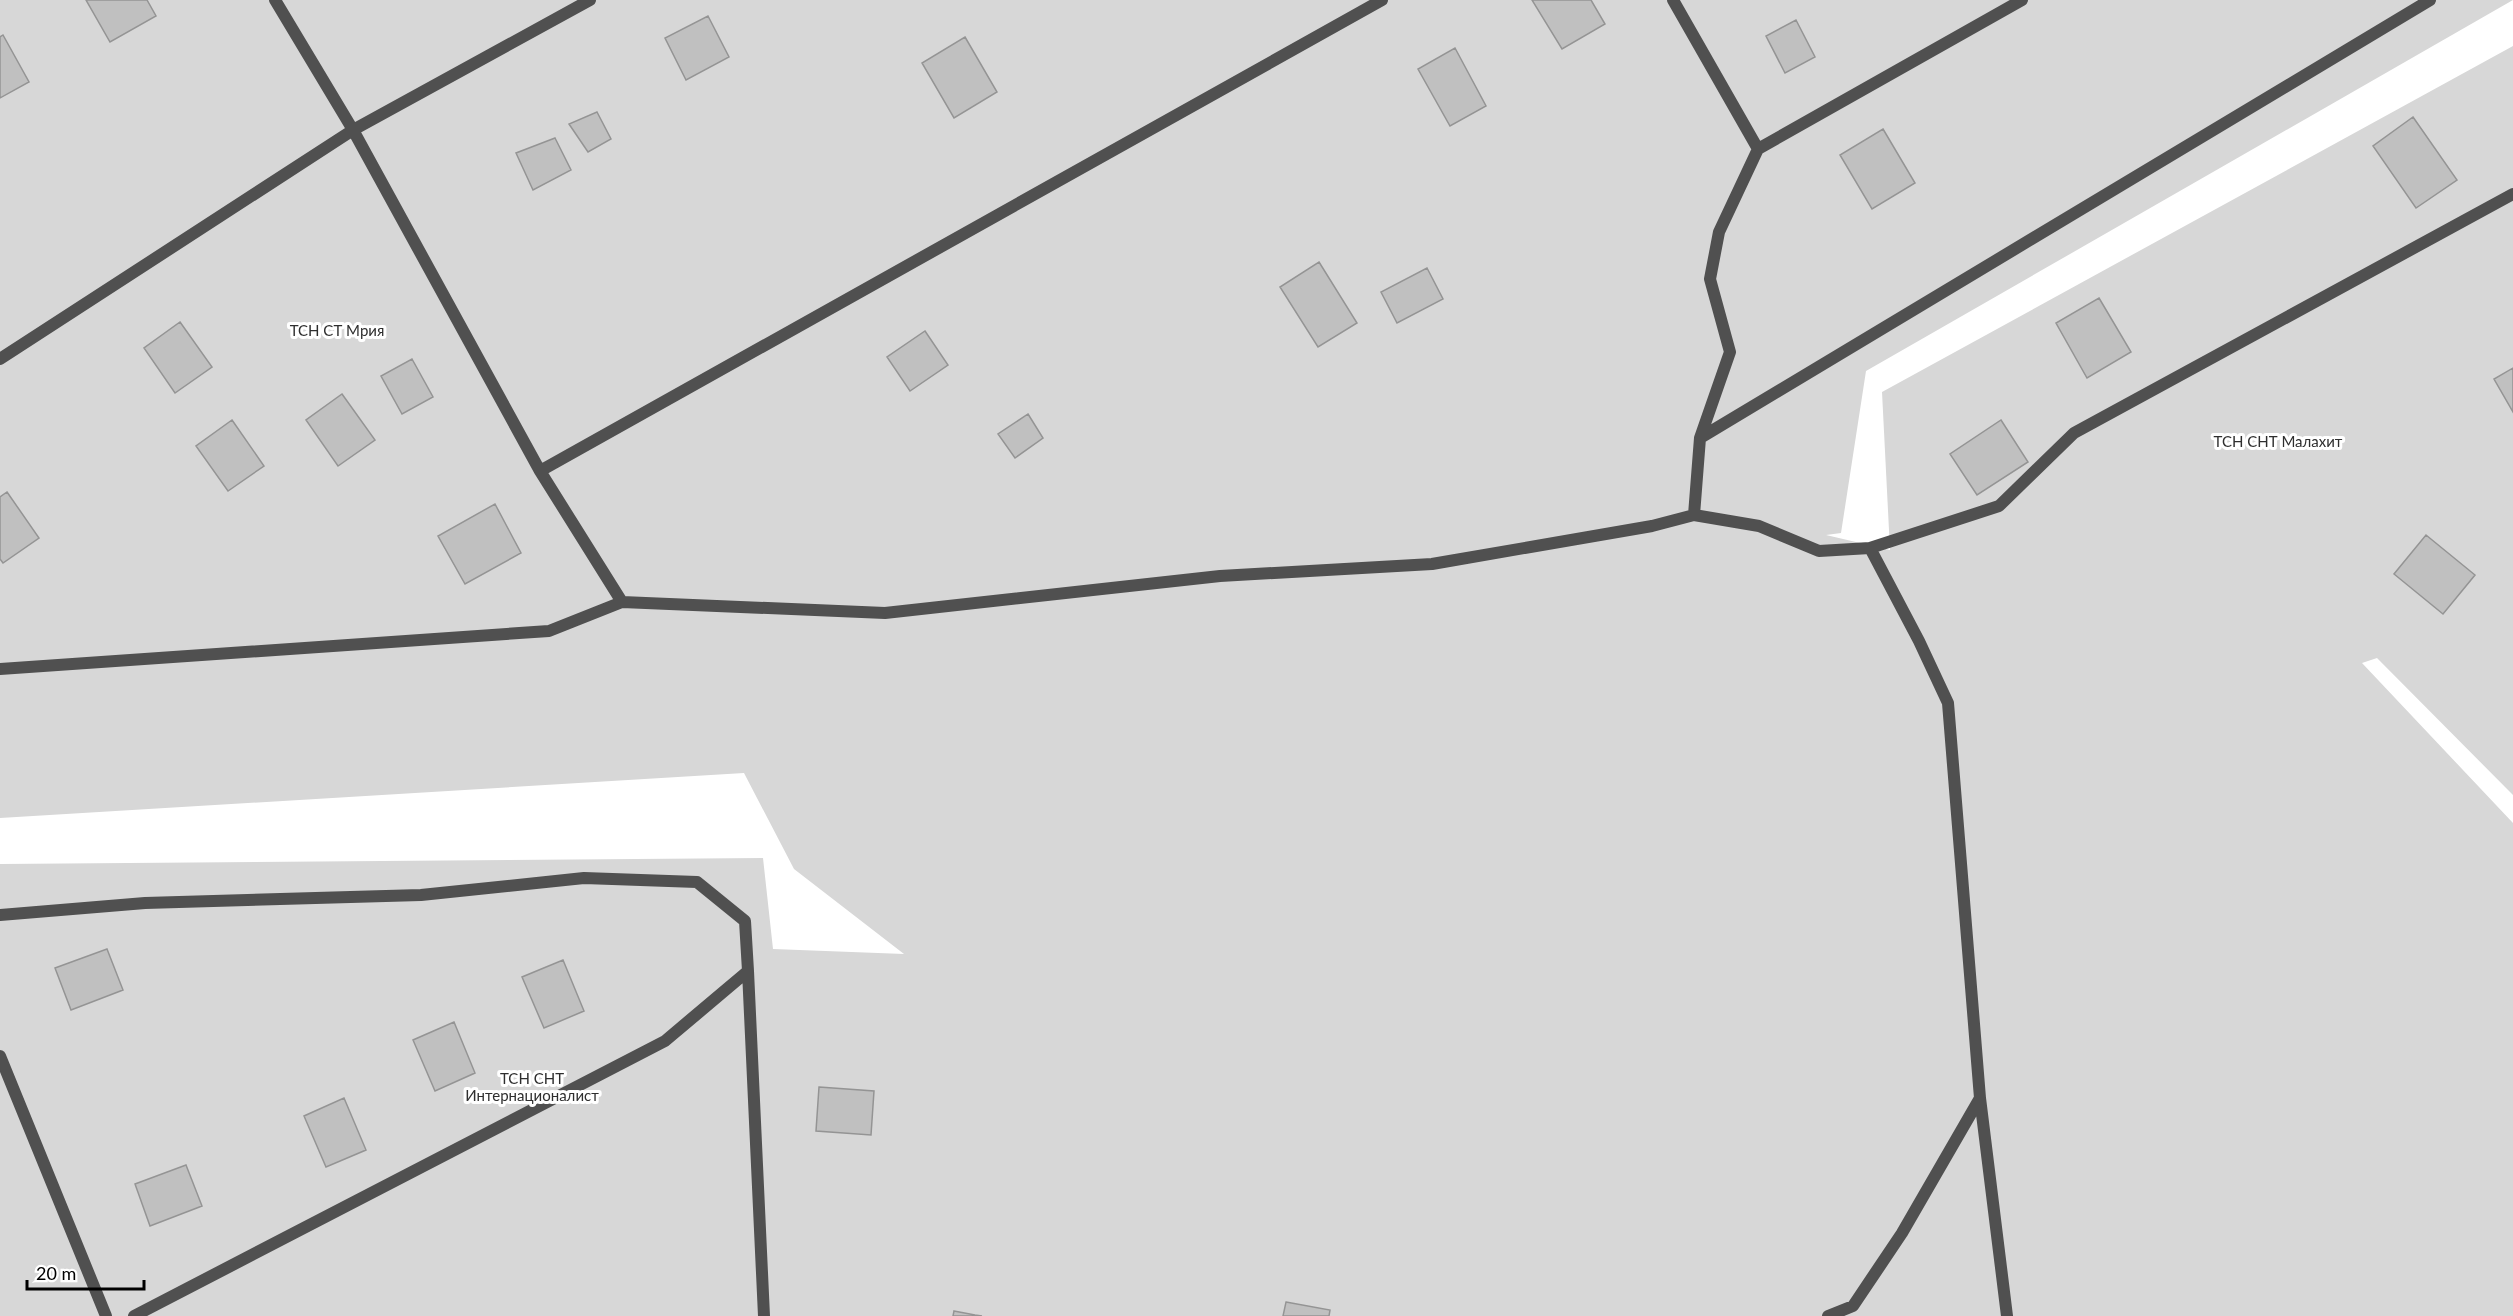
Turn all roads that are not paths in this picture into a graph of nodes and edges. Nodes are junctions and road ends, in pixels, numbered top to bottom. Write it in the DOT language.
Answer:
graph roads {
  1 [pos="275,0"];
  2 [pos="590,0"];
  3 [pos="1382,0"];
  4 [pos="1673,0"];
  5 [pos="2022,0"];
  6 [pos="2430,0"];
  7 [pos="354,130"];
  8 [pos="1758,149"];
  9 [pos="2513,194"];
  10 [pos="0,358"];
  11 [pos="1701,438"];
  12 [pos="540,471"];
  13 [pos="1694,514"];
  14 [pos="1870,548"];
  15 [pos="622,602"];
  16 [pos="0,669"];
  17 [pos="0,915"];
  18 [pos="748,971"];
  19 [pos="0,1056"];
  20 [pos="1980,1098"];
  21 [pos="106,1316"];
  22 [pos="134,1316"];
  23 [pos="764,1316"];
  24 [pos="1828,1316"];
  25 [pos="2007,1316"];
  1 -- 7 [label="lane"];
  2 -- 7 [label="lane"];
  3 -- 12 [label="lane"];
  4 -- 8 [label="lane"];
  5 -- 8 [label="lane"];
  6 -- 11 [label="lane"];
  7 -- 10 [label="lane"];
  7 -- 12 [label="lane"];
  8 -- 11 [label="lane"];
  9 -- 14 [label="lane"];
  11 -- 13 [label="lane"];
  12 -- 15 [label="lane"];
  13 -- 14 [label="lane"];
  13 -- 15 [label="lane"];
  14 -- 20 [label="lane"];
  15 -- 16 [label="lane"];
  17 -- 18 [label="lane"];
  18 -- 22 [label="lane"];
  18 -- 23 [label="lane"];
  19 -- 21 [label="lane"];
  20 -- 24 [label="lane"];
  20 -- 25 [label="lane"];
}
